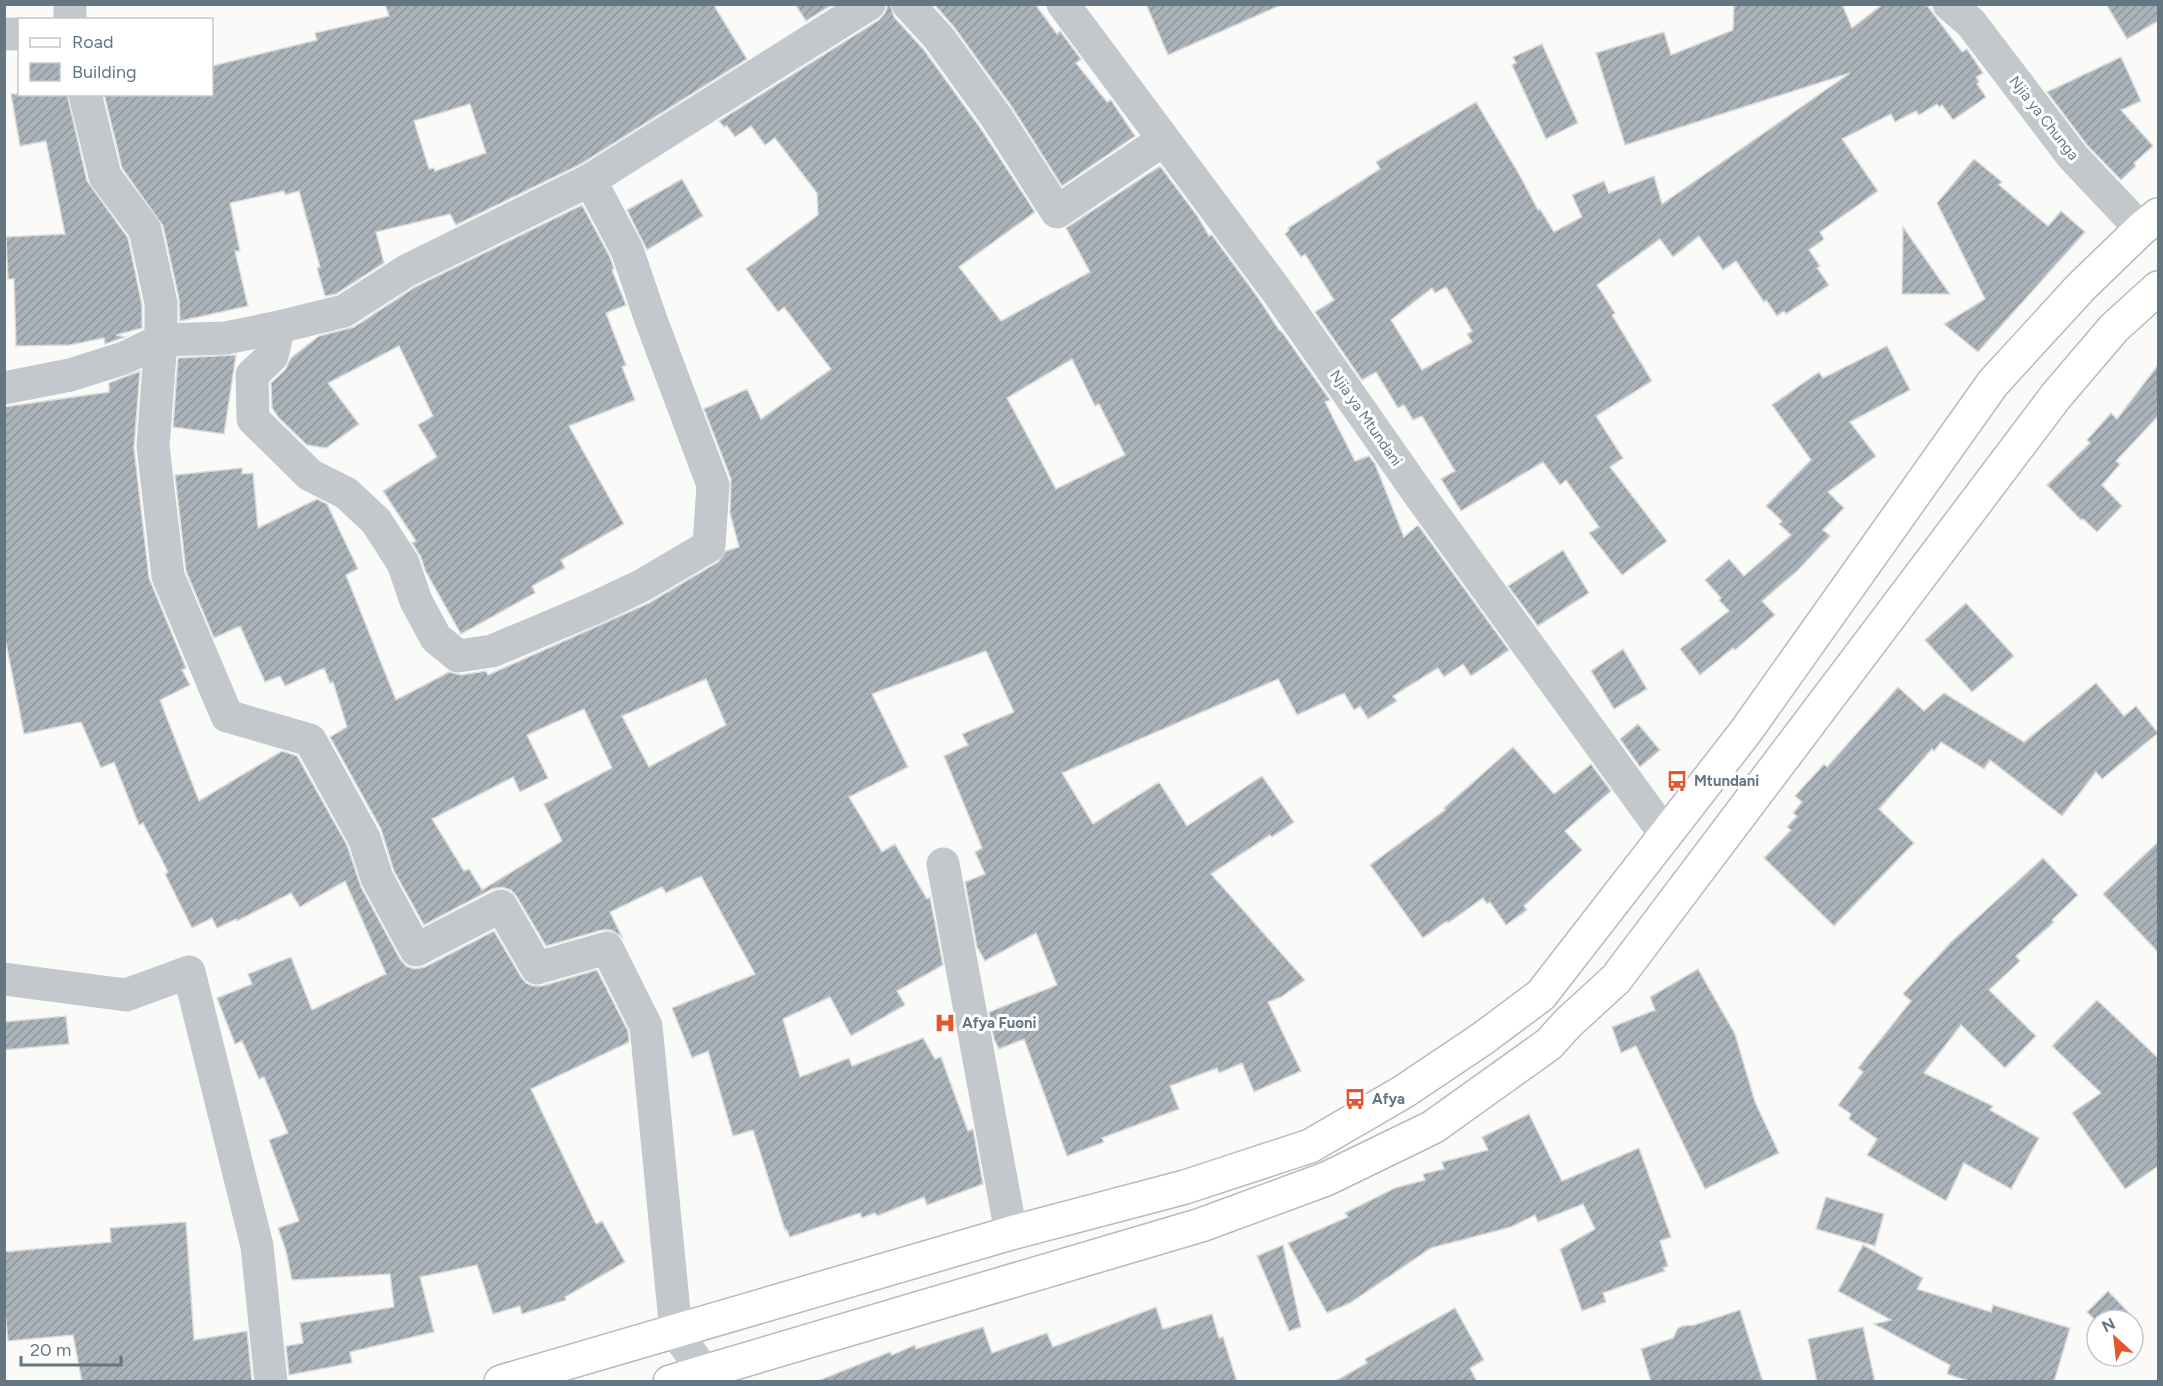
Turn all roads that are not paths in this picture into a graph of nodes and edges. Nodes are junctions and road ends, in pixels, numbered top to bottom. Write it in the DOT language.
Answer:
graph roads {
  1 [pos="869,4"];
  2 [pos="908,4"];
  3 [pos="1063,4"];
  4 [pos="1949,4"];
  5 [pos="85,96"];
  6 [pos="1163,140"];
  7 [pos="590,180"];
  8 [pos="2150,222"];
  9 [pos="2158,288"];
  10 [pos="279,327"];
  11 [pos="161,339"];
  12 [pos="4,388"];
  13 [pos="1665,834"];
  14 [pos="943,864"];
  15 [pos="4,979"];
  16 [pos="1011,1233"];
  17 [pos="676,1332"];
  18 [pos="707,1377"];
  19 [pos="271,1382"];
  20 [pos="501,1382"];
  21 [pos="670,1382"];
  1 -- 7 [label="street"];
  2 -- 6 [label="street"];
  3 -- 6 [label="street, Njia ya Mtundani"];
  4 -- 8 [label="street, Njia ya Chunga"];
  5 -- 11 [label="street"];
  6 -- 13 [label="street, Njia ya Mtundani"];
  7 -- 10 [label="street"];
  7 -- 10 [label="street"];
  8 -- 13 [label="main road"];
  9 -- 18 [label="main road"];
  10 -- 11 [label="street"];
  11 -- 12 [label="street"];
  11 -- 17 [label="street"];
  13 -- 16 [label="main road"];
  14 -- 16 [label="street"];
  15 -- 19 [label="street"];
  16 -- 17 [label="main road"];
  17 -- 18 [label="street"];
  17 -- 20 [label="main road"];
  18 -- 21 [label="main road"];
}
